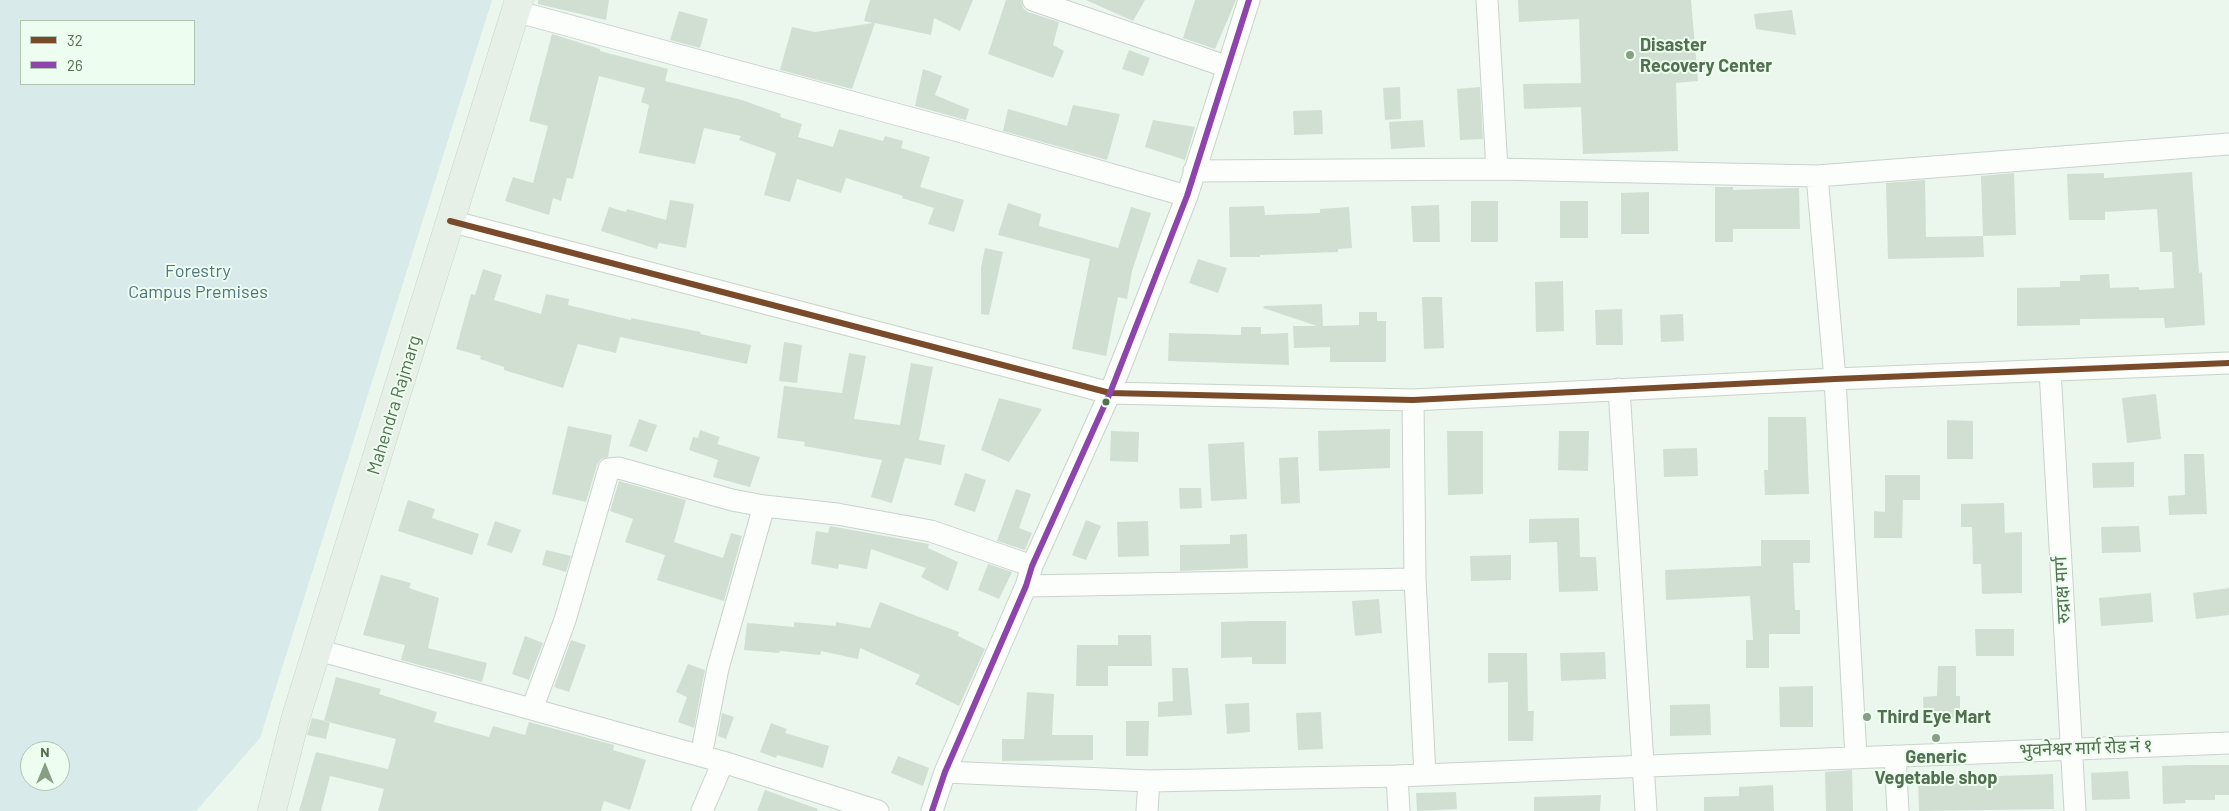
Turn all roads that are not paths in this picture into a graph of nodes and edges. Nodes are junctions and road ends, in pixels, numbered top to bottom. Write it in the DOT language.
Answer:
graph roads {
  1 [pos="1033,0"];
  2 [pos="1249,0"];
  3 [pos="1487,0"];
  4 [pos="517,5"];
  5 [pos="1228,67"];
  6 [pos="2229,144"];
  7 [pos="1497,169"];
  8 [pos="1194,171"];
  9 [pos="1817,176"];
  10 [pos="1187,196"];
  11 [pos="450,221"];
  12 [pos="2229,363"];
  13 [pos="2050,370"];
  14 [pos="1835,378"];
  15 [pos="1618,389"];
  16 [pos="1110,393"];
  17 [pos="1413,400"];
  18 [pos="764,506"];
  19 [pos="1029,576"];
  20 [pos="1415,579"];
  21 [pos="318,650"];
  22 [pos="532,709"];
  23 [pos="2229,743"];
  24 [pos="2071,749"];
  25 [pos="702,756"];
  26 [pos="1895,756"];
  27 [pos="1856,757"];
  28 [pos="723,762"];
  29 [pos="1643,765"];
  30 [pos="945,772"];
  31 [pos="1425,775"];
  32 [pos="1397,776"];
  33 [pos="1149,781"];
  34 [pos="272,811"];
  35 [pos="702,811"];
  36 [pos="878,811"];
  37 [pos="932,811"];
  38 [pos="1147,811"];
  39 [pos="1399,811"];
  40 [pos="1646,811"];
  41 [pos="1898,811"];
  42 [pos="2075,811"];
  1 -- 5 [label="street"];
  2 -- 5 [label="street"];
  3 -- 7 [label="street"];
  4 -- 10 [label="street"];
  4 -- 11 [label="highway, Mahendra Rajmarg"];
  5 -- 8 [label="street"];
  6 -- 9 [label="street"];
  7 -- 8 [label="street"];
  7 -- 9 [label="street"];
  8 -- 10 [label="street"];
  9 -- 14 [label="street"];
  10 -- 16 [label="street"];
  11 -- 16 [label="street"];
  11 -- 21 [label="highway, Mahendra Rajmarg"];
  12 -- 13 [label="street"];
  13 -- 14 [label="street"];
  13 -- 24 [label="street, रुद्राक्ष मार्ग"];
  14 -- 15 [label="street"];
  14 -- 27 [label="street"];
  15 -- 17 [label="street"];
  15 -- 29 [label="street"];
  16 -- 17 [label="street"];
  16 -- 19 [label="street"];
  17 -- 20 [label="street"];
  18 -- 19 [label="street"];
  18 -- 22 [label="street"];
  18 -- 25 [label="street"];
  19 -- 20 [label="street"];
  19 -- 30 [label="street"];
  20 -- 31 [label="street"];
  21 -- 22 [label="street"];
  21 -- 34 [label="highway, Mahendra Rajmarg"];
  22 -- 25 [label="street"];
  23 -- 24 [label="street, भुवनेश्वर मार्ग रोड नं १"];
  24 -- 26 [label="street, भुवनेश्वर मार्ग रोड नं १"];
  24 -- 42 [label="street, रुद्राक्ष मार्ग"];
  25 -- 28 [label="street"];
  26 -- 27 [label="street, भुवनेश्वर मार्ग रोड नं १"];
  26 -- 41 [label="street"];
  27 -- 29 [label="street, भुवनेश्वर मार्ग रोड नं १"];
  28 -- 35 [label="street"];
  28 -- 36 [label="street"];
  29 -- 31 [label="street, भुवनेश्वर मार्ग रोड नं १"];
  29 -- 40 [label="street"];
  30 -- 33 [label="street, भुवनेश्वर मार्ग रोड नं १"];
  30 -- 37 [label="street"];
  31 -- 32 [label="street, भुवनेश्वर मार्ग रोड नं १"];
  32 -- 33 [label="street, भुवनेश्वर मार्ग रोड नं १"];
  32 -- 39 [label="street"];
  33 -- 38 [label="street"];
}
